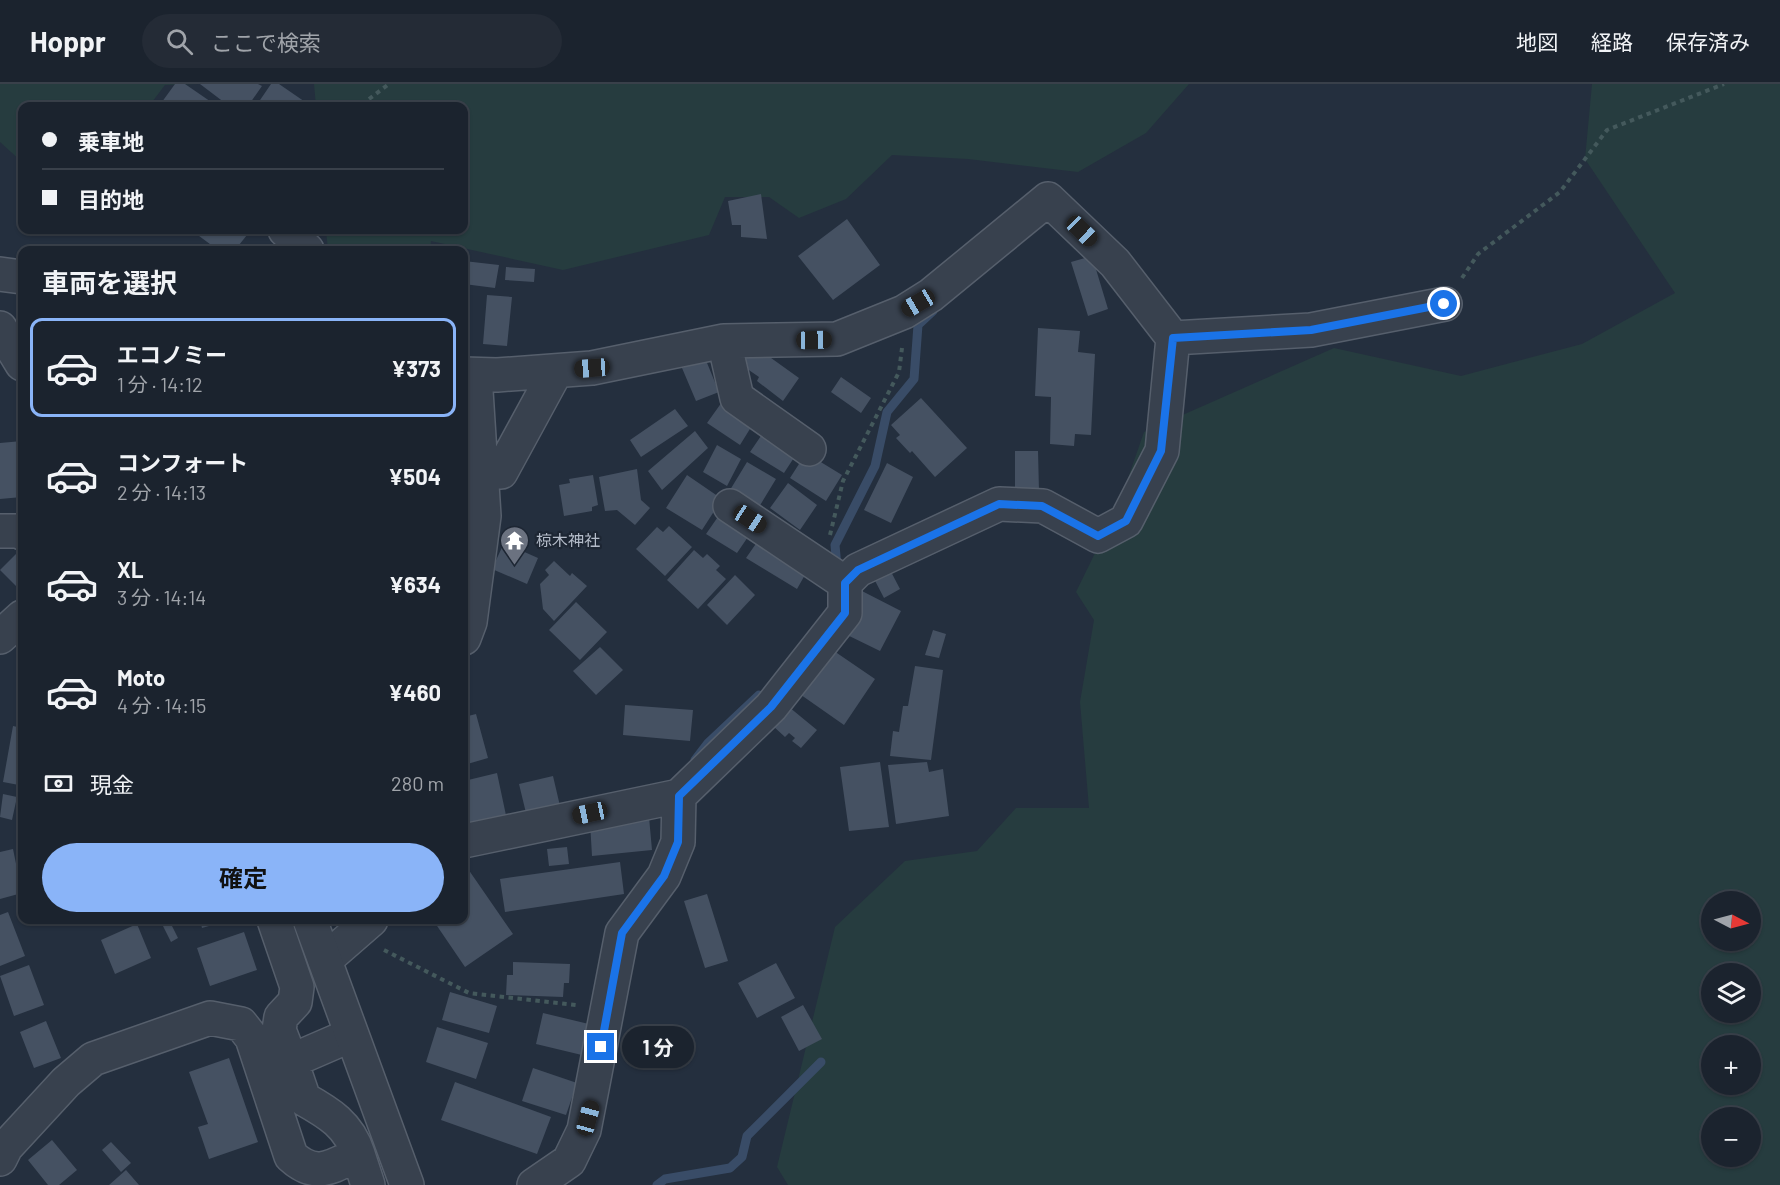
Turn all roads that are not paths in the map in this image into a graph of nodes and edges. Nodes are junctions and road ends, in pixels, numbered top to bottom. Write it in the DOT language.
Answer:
graph roads {
  1 [pos="289,234"];
  2 [pos="303,246"];
  3 [pos="0,274"];
  4 [pos="18,276"];
  5 [pos="1444,304"];
  6 [pos="0,328"];
  7 [pos="1173,338"];
  8 [pos="724,341"];
  9 [pos="18,357"];
  10 [pos="556,371"];
  11 [pos="469,374"];
  12 [pos="809,449"];
  13 [pos="481,472"];
  14 [pos="730,506"];
  15 [pos="0,531"];
  16 [pos="18,531"];
  17 [pos="837,577"];
  18 [pos="18,621"];
  19 [pos="468,627"];
  20 [pos="0,637"];
  21 [pos="679,796"];
  22 [pos="468,840"];
  23 [pos="275,924"];
  24 [pos="312,924"];
  25 [pos="364,925"];
  26 [pos="325,960"];
  27 [pos="351,1035"];
  28 [pos="291,1061"];
  29 [pos="358,1154"];
  30 [pos="0,1159"];
  31 [pos="368,1185"];
  32 [pos="407,1185"];
  33 [pos="534,1185"];
  1 -- 2 [label="street"];
  3 -- 4 [label="street"];
  5 -- 7 [label="street"];
  6 -- 9 [label="street"];
  7 -- 8 [label="street"];
  7 -- 17 [label="street"];
  8 -- 10 [label="street"];
  8 -- 12 [label="street"];
  10 -- 11 [label="street"];
  10 -- 13 [label="street"];
  11 -- 13 [label="street"];
  13 -- 19 [label="street"];
  14 -- 17 [label="street"];
  15 -- 16 [label="street"];
  17 -- 21 [label="street"];
  18 -- 20 [label="street"];
  21 -- 22 [label="street"];
  21 -- 33 [label="street"];
  23 -- 28 [label="street"];
  24 -- 26 [label="street"];
  25 -- 26 [label="street"];
  26 -- 27 [label="street"];
  27 -- 28 [label="street"];
  27 -- 32 [label="street"];
  28 -- 29 [label="street"];
  29 -- 30 [label="street"];
  29 -- 31 [label="street"];
}
